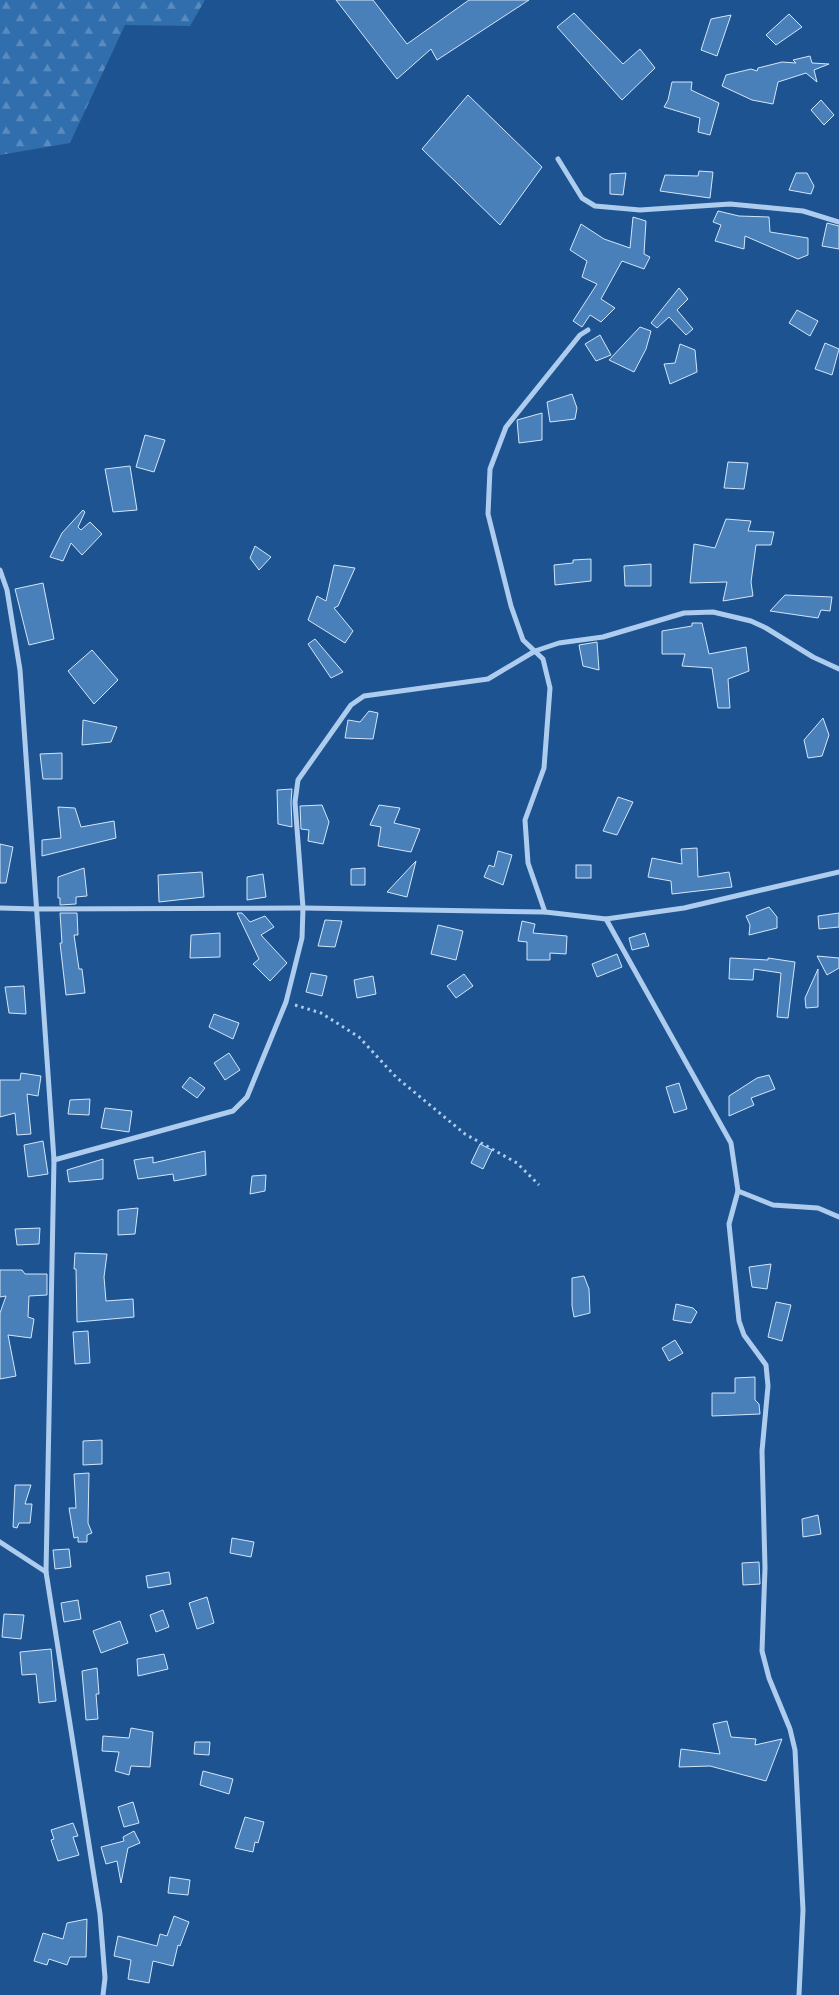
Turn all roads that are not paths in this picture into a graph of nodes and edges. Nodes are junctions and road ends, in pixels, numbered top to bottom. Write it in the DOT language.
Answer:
graph roads {
  1 [pos="558,159"];
  2 [pos="839,222"];
  3 [pos="588,330"];
  4 [pos="0,570"];
  5 [pos="535,651"];
  6 [pos="839,669"];
  7 [pos="839,872"];
  8 [pos="0,908"];
  9 [pos="303,908"];
  10 [pos="37,909"];
  11 [pos="545,912"];
  12 [pos="606,919"];
  13 [pos="54,1160"];
  14 [pos="738,1191"];
  15 [pos="839,1216"];
  16 [pos="0,1542"];
  17 [pos="46,1572"];
  18 [pos="104,1995"];
  19 [pos="799,1995"];
  1 -- 2 [label="street"];
  3 -- 5 [label="street"];
  4 -- 10 [label="street"];
  5 -- 6 [label="street"];
  5 -- 9 [label="street"];
  5 -- 11 [label="street"];
  7 -- 12 [label="street"];
  8 -- 10 [label="street"];
  9 -- 10 [label="street"];
  9 -- 11 [label="street"];
  9 -- 13 [label="street"];
  10 -- 13 [label="street"];
  11 -- 12 [label="street"];
  12 -- 14 [label="street"];
  13 -- 17 [label="street"];
  14 -- 15 [label="street"];
  14 -- 19 [label="street"];
  16 -- 17 [label="street"];
  17 -- 18 [label="street"];
}
